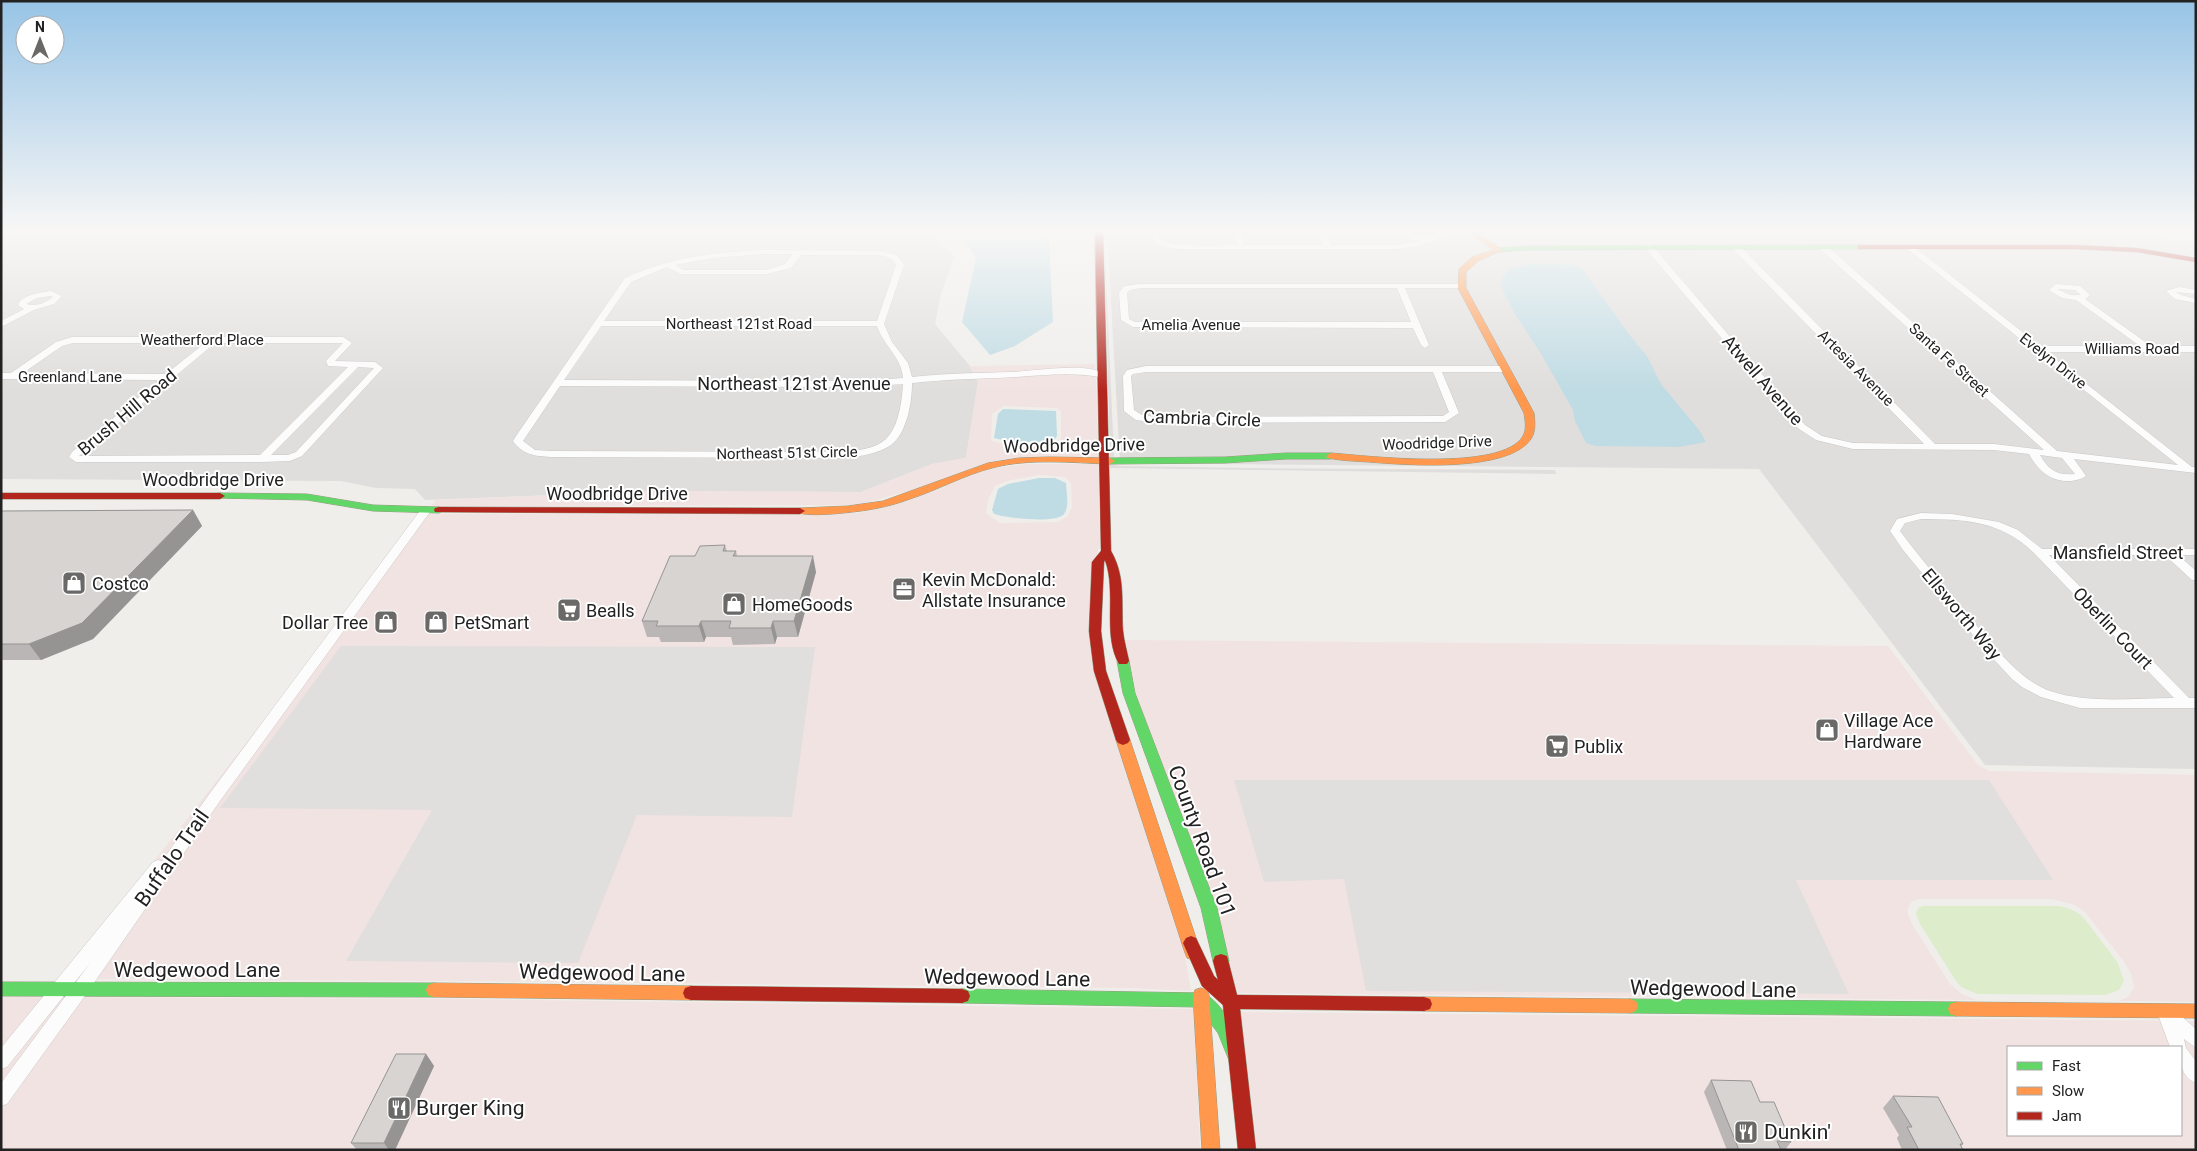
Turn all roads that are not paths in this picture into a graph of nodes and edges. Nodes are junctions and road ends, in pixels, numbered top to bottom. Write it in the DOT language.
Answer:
graph roads {
  1 [pos="625,284"];
  2 [pos="894,284"];
  3 [pos="1099,284"];
  4 [pos="1680,284"];
  5 [pos="1772,284"];
  6 [pos="1865,284"];
  7 [pos="1955,284"];
  8 [pos="1400,286"];
  9 [pos="1462,286"];
  10 [pos="2078,298"];
  11 [pos="32,308"];
  12 [pos="598,324"];
  13 [pos="880,324"];
  14 [pos="1416,324"];
  15 [pos="1,325"];
  16 [pos="213,340"];
  17 [pos="1425,345"];
  18 [pos="2038,349"];
  19 [pos="2149,349"];
  20 [pos="2196,349"];
  21 [pos="355,365"];
  22 [pos="1436,369"];
  23 [pos="1505,369"];
  24 [pos="1100,374"];
  25 [pos="1,376"];
  26 [pos="13,376"];
  27 [pos="168,377"];
  28 [pos="908,381"];
  29 [pos="556,383"];
  30 [pos="1933,446"];
  31 [pos="2032,450"];
  32 [pos="2059,453"];
  33 [pos="262,459"];
  34 [pos="1104,460"];
  35 [pos="1375,461"];
  36 [pos="2193,471"];
  37 [pos="1,496"];
  38 [pos="426,510"];
  39 [pos="1106,551"];
  40 [pos="2039,552"];
  41 [pos="2168,552"];
  42 [pos="2196,552"];
  43 [pos="2196,577"];
  44 [pos="1120,652"];
  45 [pos="1098,653"];
  46 [pos="2191,703"];
  47 [pos="1161,780"];
  48 [pos="1137,783"];
  49 [pos="215,797"];
  50 [pos="1191,944"];
  51 [pos="81,988"];
  52 [pos="1,989"];
  53 [pos="57,990"];
  54 [pos="1202,1000"];
  55 [pos="1231,1002"];
  56 [pos="2196,1011"];
  57 [pos="2165,1012"];
  58 [pos="2196,1040"];
  59 [pos="2178,1046"];
  60 [pos="2182,1055"];
  61 [pos="1237,1059"];
  62 [pos="1,1061"];
  63 [pos="2196,1074"];
  64 [pos="1,1098"];
  65 [pos="1211,1150"];
  66 [pos="1247,1150"];
  1 -- 12 [label="street, Northeast 51st Circle"];
  2 -- 13 [label="street, Northeast 51st Circle"];
  3 -- 24 [label="street, County Road 101"];
  4 -- 30 [label="street, Atwell Avenue"];
  5 -- 30 [label="street, Artesia Avenue"];
  6 -- 32 [label="street, Santa Fe Street"];
  7 -- 18 [label="street, Evelyn Drive"];
  8 -- 9 [label="street, Amelia Avenue"];
  8 -- 14 [label="street"];
  8 -- 14 [label="street, Amelia Avenue"];
  9 -- 23 [label="street, Woodridge Drive"];
  10 -- 19 [label="street"];
  11 -- 15 [label="street"];
  12 -- 13 [label="street, Northeast 121st Road"];
  12 -- 29 [label="street, Northeast 51st Circle"];
  13 -- 28 [label="street, Northeast 51st Circle"];
  14 -- 17 [label="street"];
  16 -- 21 [label="street, Weatherford Place"];
  16 -- 26 [label="street, Weatherford Place"];
  16 -- 27 [label="street, Brush Hill Road"];
  18 -- 19 [label="street, Williams Road"];
  18 -- 36 [label="street, Evelyn Drive"];
  19 -- 20 [label="street, Williams Road"];
  21 -- 33 [label="street"];
  21 -- 33 [label="street, Brush Hill Road"];
  22 -- 22 [label="street, Cambria Circle"];
  22 -- 23 [label="street, Cambria Circle"];
  23 -- 35 [label="street, Woodridge Drive"];
  24 -- 28 [label="street, Northeast 121st Avenue"];
  24 -- 34 [label="street, County Road 101"];
  25 -- 26 [label="street, Greenland Lane"];
  26 -- 27 [label="street, Greenland Lane"];
  27 -- 33 [label="street, Brush Hill Road"];
  28 -- 29 [label="street, Northeast 121st Avenue"];
  28 -- 29 [label="street, Northeast 51st Circle"];
  30 -- 31 [label="street, Atwell Avenue"];
  31 -- 32 [label="street, Atwell Avenue"];
  31 -- 32 [label="street"];
  32 -- 36 [label="street, Atwell Avenue"];
  34 -- 35 [label="street, Woodbridge Drive"];
  34 -- 38 [label="street, Woodbridge Drive"];
  34 -- 39 [label="street, County Road 101"];
  37 -- 38 [label="street, Woodbridge Drive"];
  38 -- 49 [label="street"];
  39 -- 44 [label="street, County Road 101"];
  39 -- 45 [label="street, County Road 101"];
  40 -- 41 [label="street, Mansfield Street"];
  40 -- 46 [label="street, Oberlin Court"];
  40 -- 46 [label="street, Ellsworth Way"];
  41 -- 42 [label="street, Mansfield Street"];
  41 -- 43 [label="street"];
  44 -- 45 [label="street"];
  44 -- 47 [label="street, County Road 101"];
  45 -- 48 [label="street, County Road 101"];
  47 -- 48 [label="street"];
  47 -- 55 [label="street, County Road 101"];
  48 -- 50 [label="street, County Road 101"];
  49 -- 51 [label="street, Buffalo Trail"];
  49 -- 53 [label="street, Buffalo Trail"];
  50 -- 54 [label="street, County Road 101"];
  50 -- 55 [label="street"];
  51 -- 53 [label="street, Wedgewood Lane"];
  51 -- 54 [label="street, Wedgewood Lane"];
  51 -- 64 [label="street, Buffalo Trail"];
  52 -- 53 [label="street, Wedgewood Lane"];
  53 -- 62 [label="street, Buffalo Trail"];
  54 -- 61 [label="street"];
  54 -- 65 [label="street, County Road 101"];
  55 -- 57 [label="street, Wedgewood Lane"];
  55 -- 61 [label="street, County Road 101"];
  56 -- 57 [label="street, Wedgewood Lane"];
  57 -- 58 [label="street"];
  57 -- 59 [label="street"];
  60 -- 63 [label="street"];
  61 -- 66 [label="street, County Road 101"];
}
